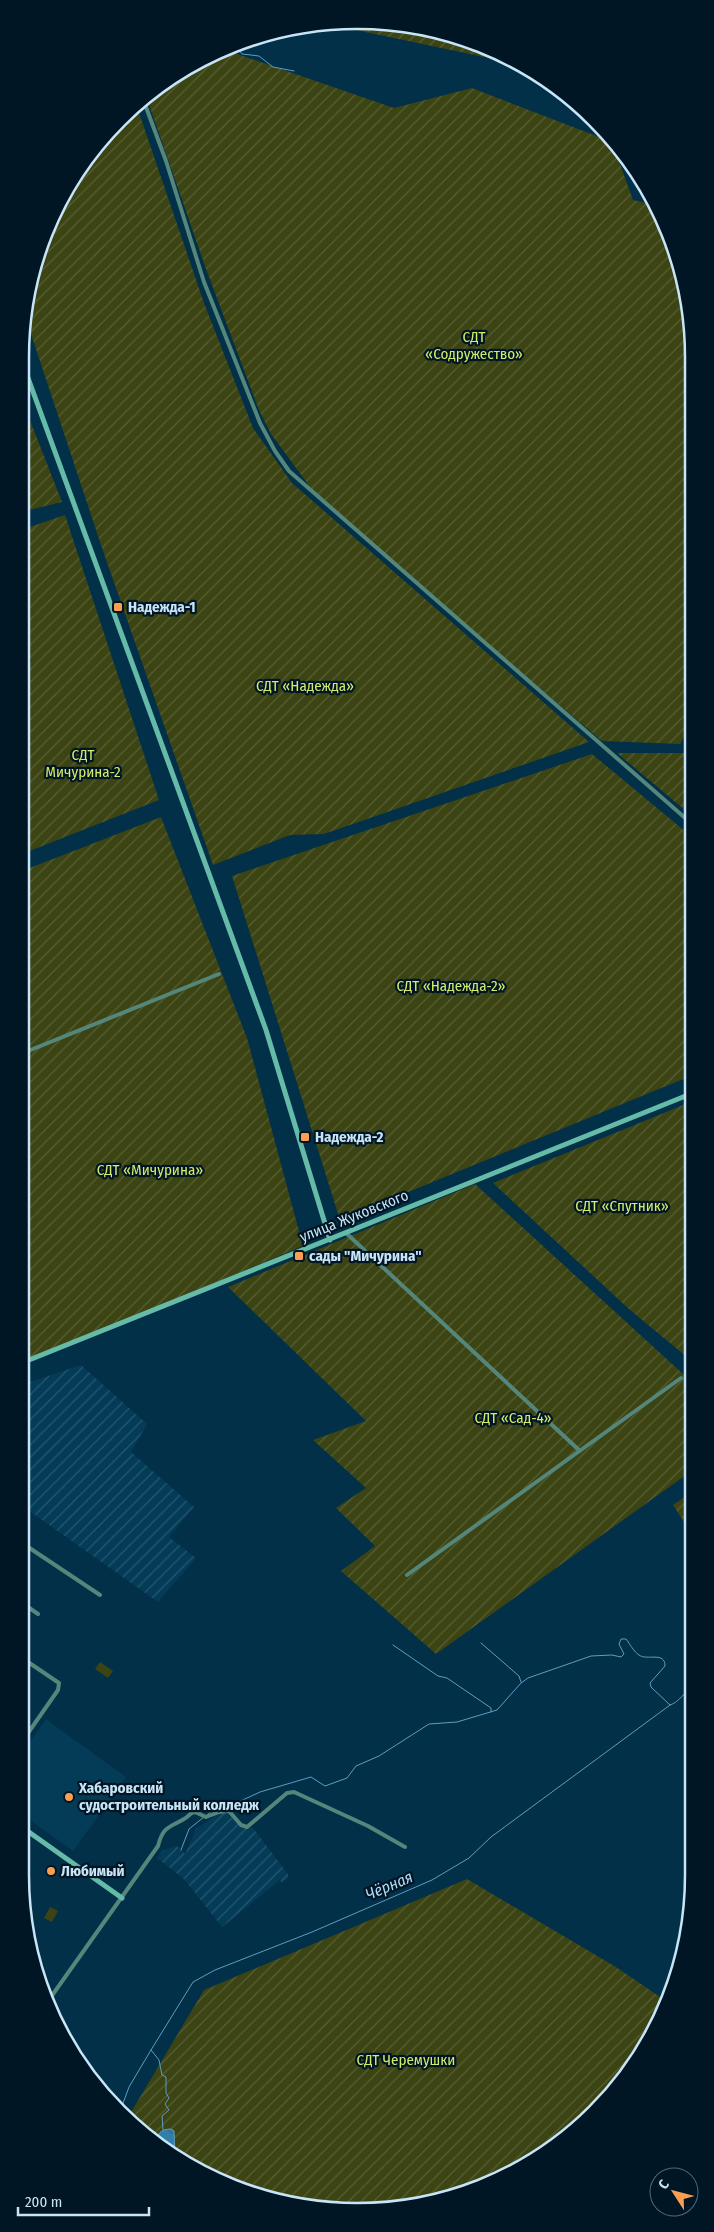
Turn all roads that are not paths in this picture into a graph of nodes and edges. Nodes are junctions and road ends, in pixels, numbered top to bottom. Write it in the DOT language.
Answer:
graph roads {
  1 [pos="145,106"];
  2 [pos="29,381"];
  3 [pos="685,818"];
  4 [pos="218,974"];
  5 [pos="29,1051"];
  6 [pos="685,1095"];
  7 [pos="346,1233"];
  8 [pos="330,1240"];
  9 [pos="29,1360"];
  10 [pos="682,1378"];
  11 [pos="580,1451"];
  12 [pos="29,1547"];
  13 [pos="407,1575"];
  14 [pos="100,1595"];
  15 [pos="29,1608"];
  16 [pos="38,1614"];
  17 [pos="29,1663"];
  18 [pos="29,1732"];
  19 [pos="29,1832"];
  20 [pos="405,1847"];
  21 [pos="122,1898"];
  22 [pos="52,1996"];
  1 -- 3 [label="street"];
  2 -- 8 [label="street"];
  4 -- 5 [label="street"];
  6 -- 7 [label="street, улица Жуковского"];
  7 -- 8 [label="street, улица Жуковского"];
  7 -- 11 [label="street"];
  8 -- 9 [label="street, улица Жуковского"];
  10 -- 11 [label="street"];
  11 -- 13 [label="street"];
  12 -- 14 [label="street"];
  15 -- 16 [label="street"];
  17 -- 18 [label="street"];
  19 -- 21 [label="street"];
  20 -- 21 [label="street"];
  21 -- 22 [label="street"];
}
